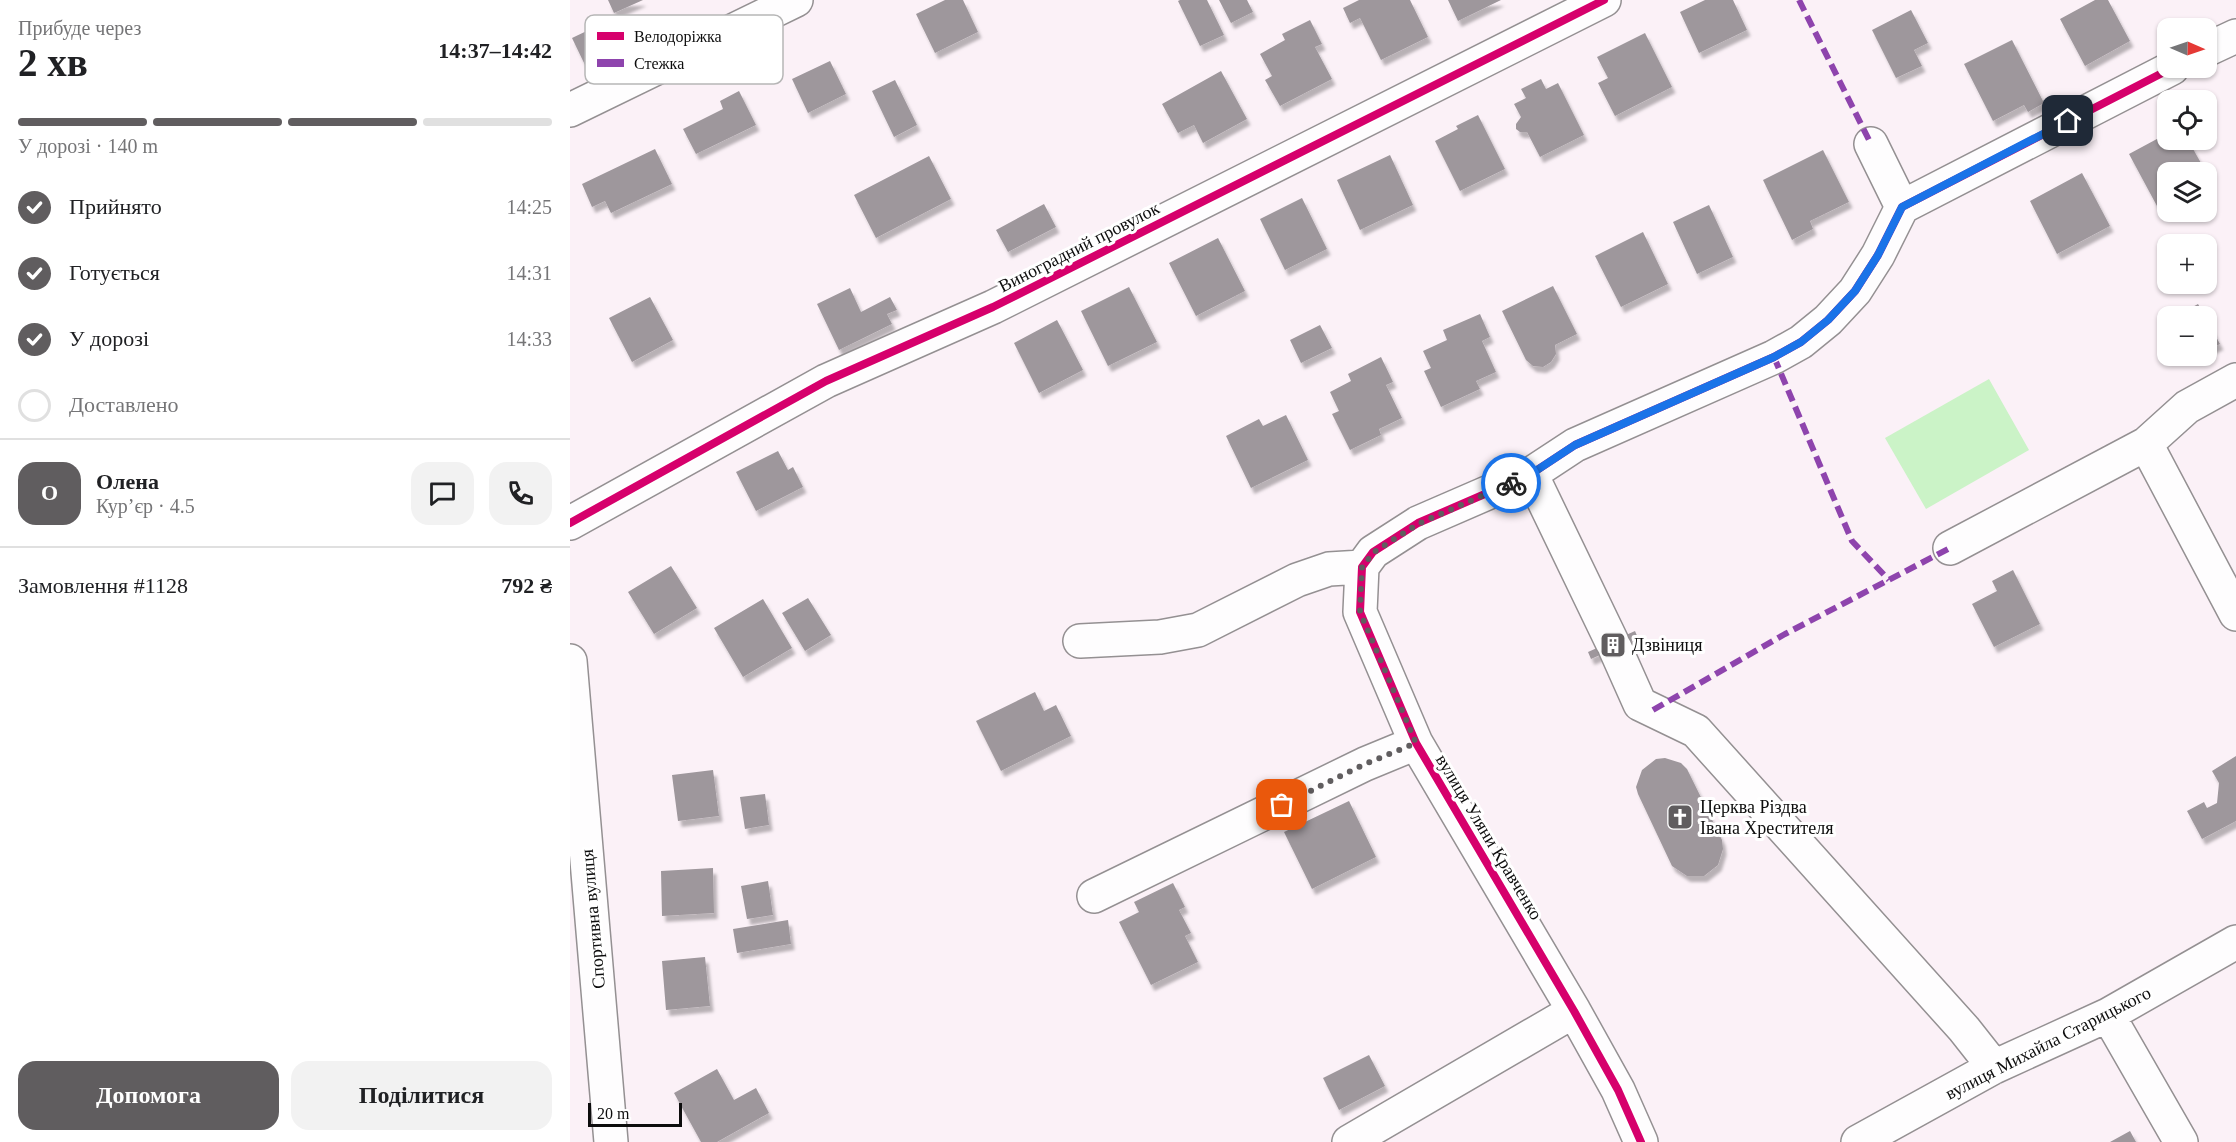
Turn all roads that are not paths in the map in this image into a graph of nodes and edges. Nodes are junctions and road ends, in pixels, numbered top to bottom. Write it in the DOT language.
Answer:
graph roads {
  1 [pos="796,0"];
  2 [pos="1604,0"];
  3 [pos="765,15"];
  4 [pos="2236,36"];
  5 [pos="2217,45"];
  6 [pos="2157,76"];
  7 [pos="623,84"];
  8 [pos="570,110"];
  9 [pos="1871,144"];
  10 [pos="1902,207"];
  11 [pos="2236,380"];
  12 [pos="2146,444"];
  13 [pos="1531,474"];
  14 [pos="570,524"];
  15 [pos="1950,548"];
  16 [pos="1362,567"];
  17 [pos="2236,614"];
  18 [pos="1080,641"];
  19 [pos="570,661"];
  20 [pos="1416,743"];
  21 [pos="1094,896"];
  22 [pos="2236,942"];
  23 [pos="1574,1011"];
  24 [pos="2108,1016"];
  25 [pos="1994,1067"];
  26 [pos="611,1142"];
  27 [pos="1349,1142"];
  28 [pos="1641,1142"];
  29 [pos="1858,1142"];
  30 [pos="2181,1142"];
  1 -- 3 [label="street"];
  2 -- 14 [label="street, Виноградний провулок"];
  4 -- 5 [label="street"];
  6 -- 10 [label="street"];
  7 -- 8 [label="street"];
  9 -- 10 [label="street"];
  10 -- 13 [label="street"];
  11 -- 12 [label="street"];
  12 -- 15 [label="street"];
  12 -- 17 [label="street"];
  13 -- 16 [label="street"];
  13 -- 25 [label="street"];
  16 -- 18 [label="street"];
  16 -- 20 [label="street, вулиця Уляни Кравченко"];
  19 -- 26 [label="street, Спортивна вулиця"];
  20 -- 21 [label="street"];
  20 -- 23 [label="street, вулиця Уляни Кравченко"];
  22 -- 24 [label="street, вулиця Михайла Старицького"];
  23 -- 27 [label="street"];
  23 -- 28 [label="street, вулиця Уляни Кравченко"];
  24 -- 25 [label="street, вулиця Михайла Старицького"];
  24 -- 30 [label="street"];
  25 -- 29 [label="street, вулиця Михайла Старицького"];
}
